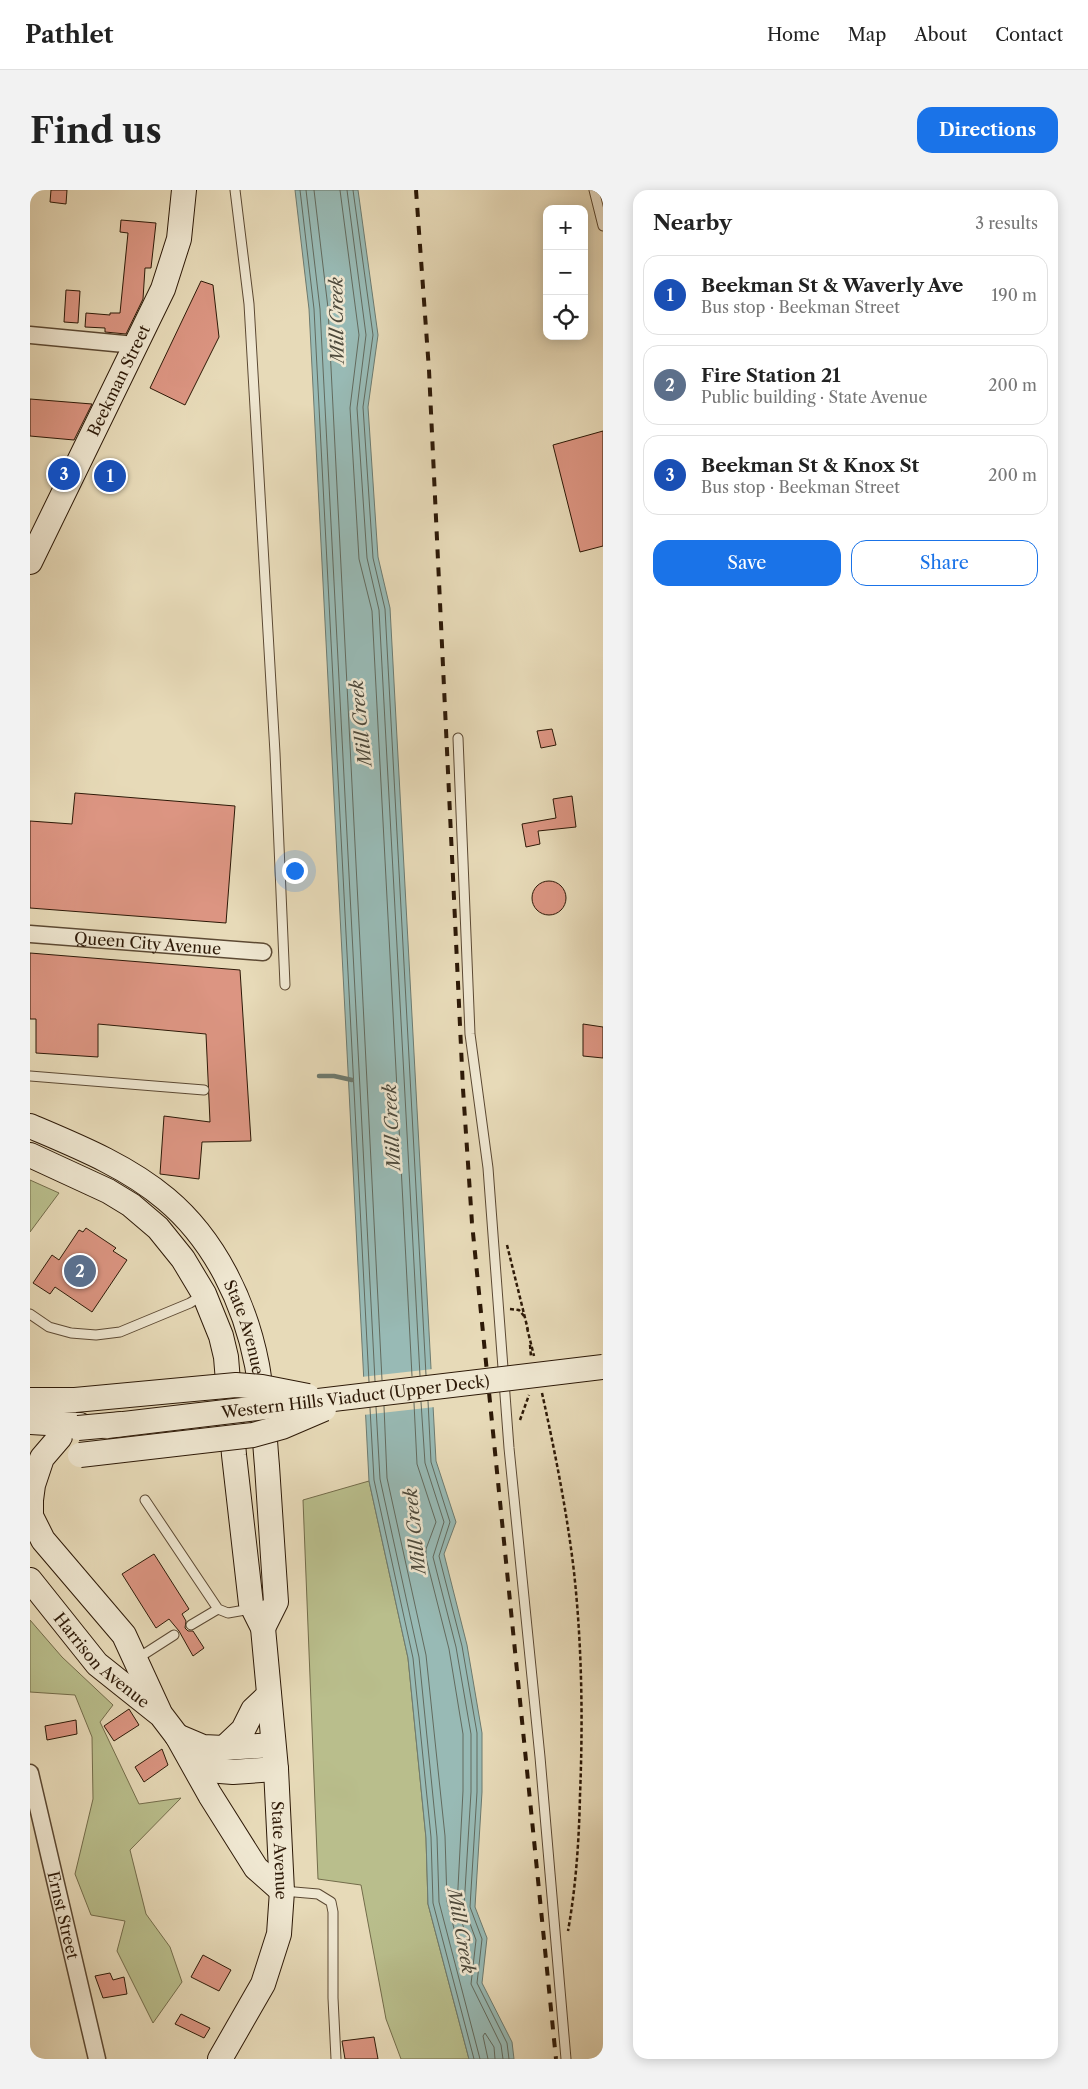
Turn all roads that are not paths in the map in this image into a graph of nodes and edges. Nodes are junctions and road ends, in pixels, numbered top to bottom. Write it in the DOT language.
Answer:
graph roads {
  1 [pos="184,190"];
  2 [pos="235,190"];
  3 [pos="594,190"];
  4 [pos="603,226"];
  5 [pos="30,335"];
  6 [pos="135,345"];
  7 [pos="30,562"];
  8 [pos="458,738"];
  9 [pos="30,934"];
  10 [pos="263,952"];
  11 [pos="285,985"];
  12 [pos="30,1076"];
  13 [pos="204,1090"];
  14 [pos="30,1126"];
  15 [pos="30,1155"];
  16 [pos="204,1294"];
  17 [pos="30,1314"];
  18 [pos="603,1368"];
  19 [pos="30,1400"];
  20 [pos="350,1402"];
  21 [pos="30,1422"];
  22 [pos="107,1426"];
  23 [pos="69,1433"];
  24 [pos="34,1452"];
  25 [pos="144,1500"];
  26 [pos="30,1580"];
  27 [pos="251,1604"];
  28 [pos="218,1609"];
  29 [pos="190,1625"];
  30 [pos="264,1628"];
  31 [pos="174,1635"];
  32 [pos="135,1660"];
  33 [pos="269,1696"];
  34 [pos="160,1715"];
  35 [pos="177,1736"];
  36 [pos="273,1745"];
  37 [pos="224,1748"];
  38 [pos="192,1760"];
  39 [pos="276,1769"];
  40 [pos="30,1773"];
  41 [pos="282,1891"];
  42 [pos="97,2059"];
  43 [pos="220,2059"];
  44 [pos="336,2059"];
  45 [pos="566,2059"];
  1 -- 6 [label="main road, Beekman Street"];
  2 -- 11 [label="lane"];
  3 -- 4 [label="lane"];
  5 -- 6 [label="street"];
  6 -- 7 [label="main road, Beekman Street"];
  8 -- 45 [label="lane"];
  9 -- 10 [label="street, Queen City Avenue"];
  12 -- 13 [label="lane"];
  14 -- 30 [label="main road, State Avenue"];
  15 -- 16 [label="main road, State Avenue"];
  16 -- 17 [label="lane"];
  16 -- 27 [label="main road, State Avenue"];
  18 -- 20 [label="main road, bridge"];
  18 -- 22 [label="main road, Western Hills Viaduct (Upper Deck), bridge"];
  19 -- 20 [label="main road, bridge"];
  20 -- 23 [label="main road, bridge"];
  20 -- 24 [label="main road, bridge"];
  21 -- 22 [label="main road, Western Hills Viaduct (Upper Deck), bridge"];
  22 -- 23 [label="main road, Western Hills Viaduct (Upper Deck), bridge"];
  23 -- 24 [label="main road"];
  24 -- 32 [label="main road"];
  25 -- 28 [label="lane"];
  26 -- 34 [label="main road, Harrison Avenue"];
  27 -- 28 [label="lane"];
  27 -- 30 [label="main road, State Avenue"];
  28 -- 29 [label="lane"];
  30 -- 33 [label="main road, State Avenue"];
  31 -- 32 [label="lane"];
  32 -- 34 [label="main road"];
  33 -- 36 [label="main road, State Avenue"];
  33 -- 37 [label="main road"];
  34 -- 35 [label="main road, Harrison Avenue"];
  35 -- 37 [label="main road, Harrison Avenue"];
  35 -- 38 [label="main road, Harrison Avenue"];
  36 -- 37 [label="main road, Harrison Avenue"];
  36 -- 39 [label="main road, State Avenue"];
  38 -- 39 [label="main road"];
  38 -- 41 [label="main road, Harrison Avenue"];
  39 -- 41 [label="main road, State Avenue"];
  40 -- 42 [label="street, Ernst Street"];
  41 -- 43 [label="main road, State Avenue"];
  41 -- 44 [label="lane"];
}
